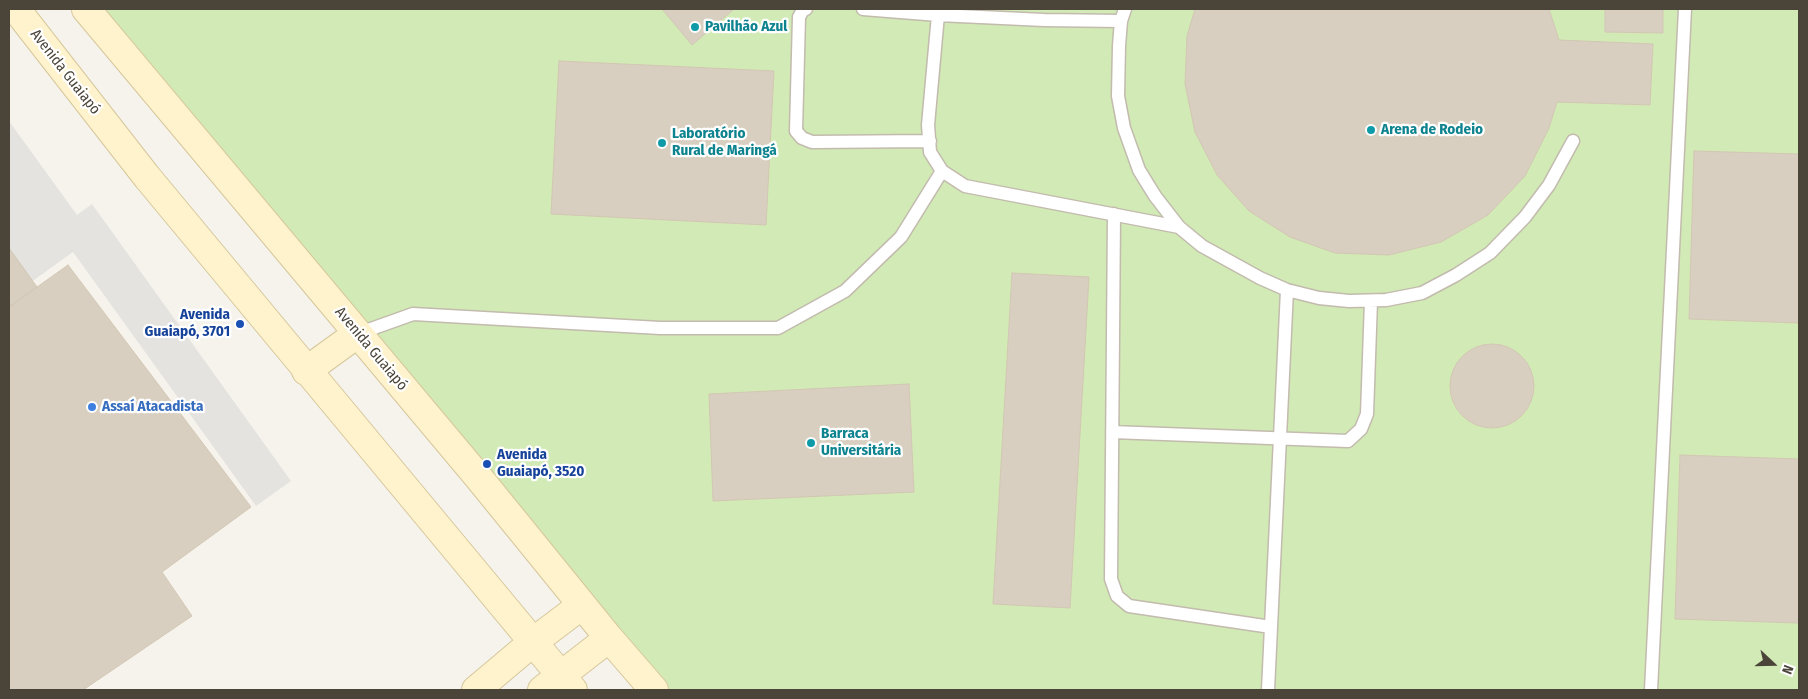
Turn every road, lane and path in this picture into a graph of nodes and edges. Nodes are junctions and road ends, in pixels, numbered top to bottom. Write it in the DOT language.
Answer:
graph roads {
  1 [pos="16,9"];
  2 [pos="86,9"];
  3 [pos="806,9"];
  4 [pos="862,9"];
  5 [pos="1685,9"];
  6 [pos="1044,14"];
  7 [pos="1123,15"];
  8 [pos="938,16"];
  9 [pos="930,141"];
  10 [pos="1573,141"];
  11 [pos="942,171"];
  12 [pos="1114,214"];
  13 [pos="1179,227"];
  14 [pos="1287,290"];
  15 [pos="1371,301"];
  16 [pos="357,334"];
  17 [pos="306,371"];
  18 [pos="1112,432"];
  19 [pos="1280,438"];
  20 [pos="582,605"];
  21 [pos="1271,627"];
  22 [pos="609,638"];
  23 [pos="533,642"];
  24 [pos="558,685"];
  25 [pos="476,690"];
  26 [pos="654,690"];
  27 [pos="1268,690"];
  28 [pos="1651,690"];
  1 -- 17 [label="main road, Avenida Guaiapó"];
  2 -- 16 [label="main road, Avenida Guaiapó"];
  3 -- 9 [label="lane"];
  4 -- 8 [label="lane"];
  5 -- 28 [label="lane"];
  6 -- 7 [label="lane"];
  6 -- 8 [label="lane"];
  7 -- 13 [label="lane"];
  8 -- 9 [label="lane"];
  9 -- 11 [label="lane"];
  10 -- 15 [label="lane"];
  11 -- 12 [label="lane"];
  11 -- 16 [label="lane"];
  12 -- 13 [label="lane"];
  12 -- 18 [label="lane"];
  13 -- 14 [label="lane"];
  14 -- 15 [label="lane"];
  14 -- 19 [label="lane"];
  15 -- 19 [label="lane"];
  16 -- 17 [label="main road"];
  16 -- 20 [label="main road, Avenida Guaiapó"];
  17 -- 23 [label="main road, Avenida Guaiapó"];
  18 -- 19 [label="lane"];
  18 -- 21 [label="lane"];
  19 -- 21 [label="lane"];
  20 -- 22 [label="main road, Avenida Guaiapó"];
  20 -- 23 [label="main road"];
  21 -- 27 [label="lane"];
  22 -- 24 [label="main road"];
  22 -- 26 [label="main road, Avenida Guaiapó"];
  23 -- 24 [label="main road, Avenida Guaiapó"];
  23 -- 25 [label="main road"];
}
